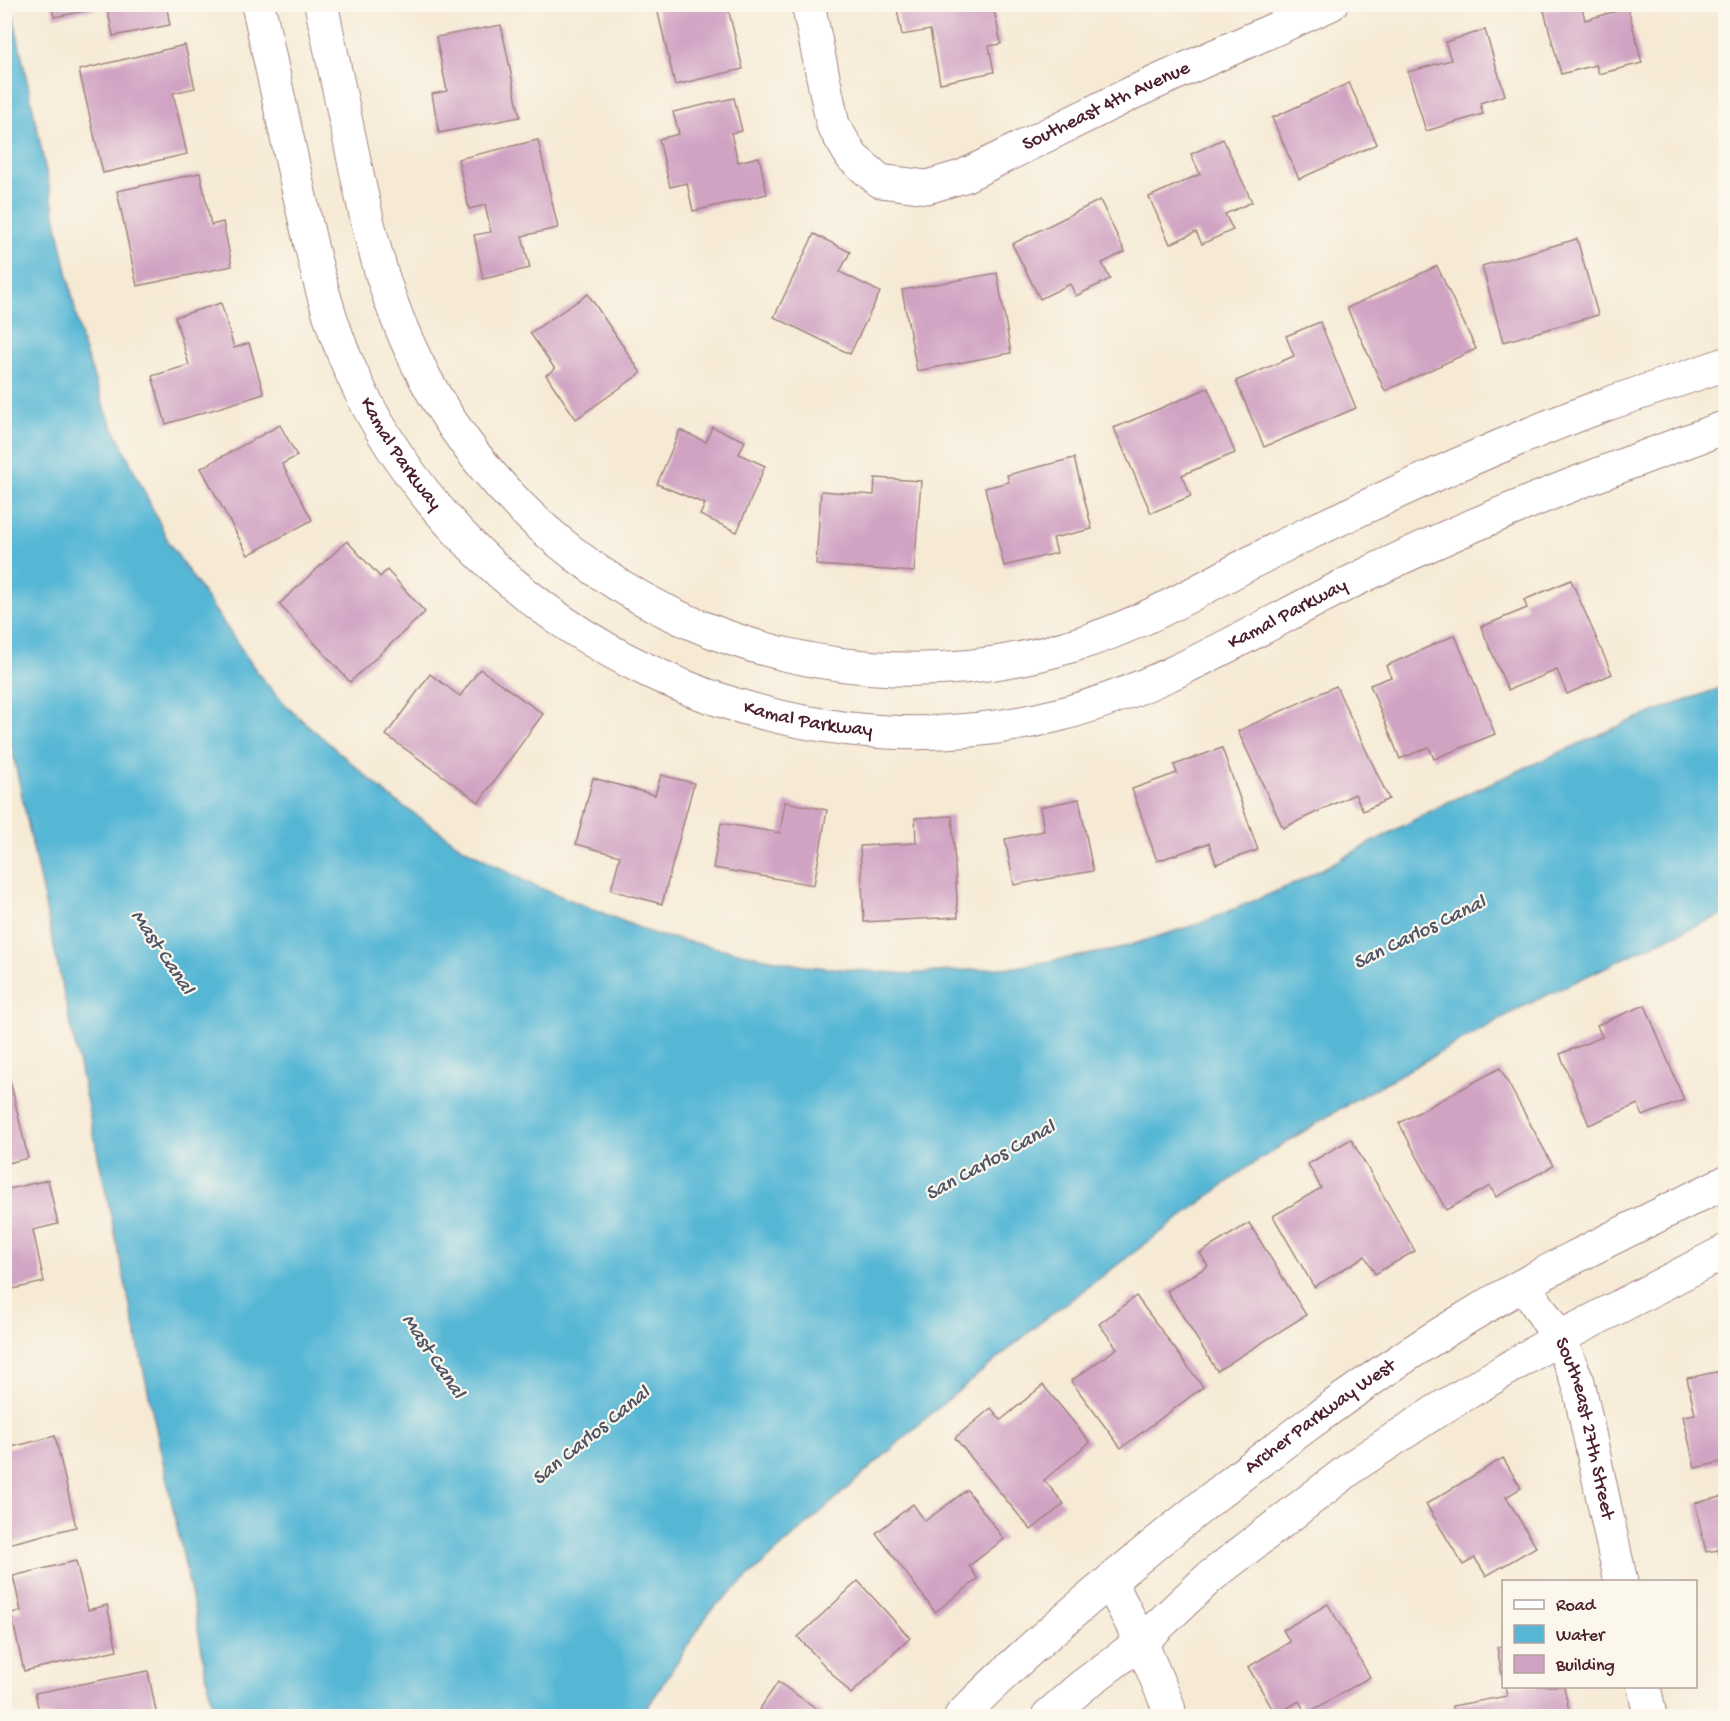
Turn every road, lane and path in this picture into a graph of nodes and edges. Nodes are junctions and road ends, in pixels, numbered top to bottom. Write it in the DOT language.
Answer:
graph roads {
  1 [pos="258,4"];
  2 [pos="321,4"];
  3 [pos="808,4"];
  4 [pos="1331,4"];
  5 [pos="1296,11"];
  6 [pos="1725,364"];
  7 [pos="1725,427"];
  8 [pos="1725,1182"];
  9 [pos="1725,1251"];
  10 [pos="1524,1285"];
  11 [pos="1559,1338"];
  12 [pos="1621,1580"];
  13 [pos="1110,1581"];
  14 [pos="1141,1642"];
  15 [pos="1644,1688"];
  16 [pos="961,1716"];
  17 [pos="1048,1716"];
  18 [pos="1170,1716"];
  19 [pos="1650,1716"];
  1 -- 7 [label="street, Kamal Parkway"];
  2 -- 6 [label="street"];
  3 -- 5 [label="street, Southeast 4th Avenue"];
  4 -- 5 [label="street, Southeast 4th Avenue"];
  8 -- 10 [label="street, Archer Parkway West"];
  9 -- 11 [label="street"];
  10 -- 11 [label="street, Southeast 27th Street"];
  10 -- 13 [label="street, Archer Parkway West"];
  11 -- 12 [label="street, Southeast 27th Street"];
  11 -- 14 [label="street"];
  13 -- 14 [label="street"];
  13 -- 16 [label="street, Archer Parkway West"];
  14 -- 17 [label="street"];
  14 -- 18 [label="street"];
  15 -- 19 [label="street"];
}
